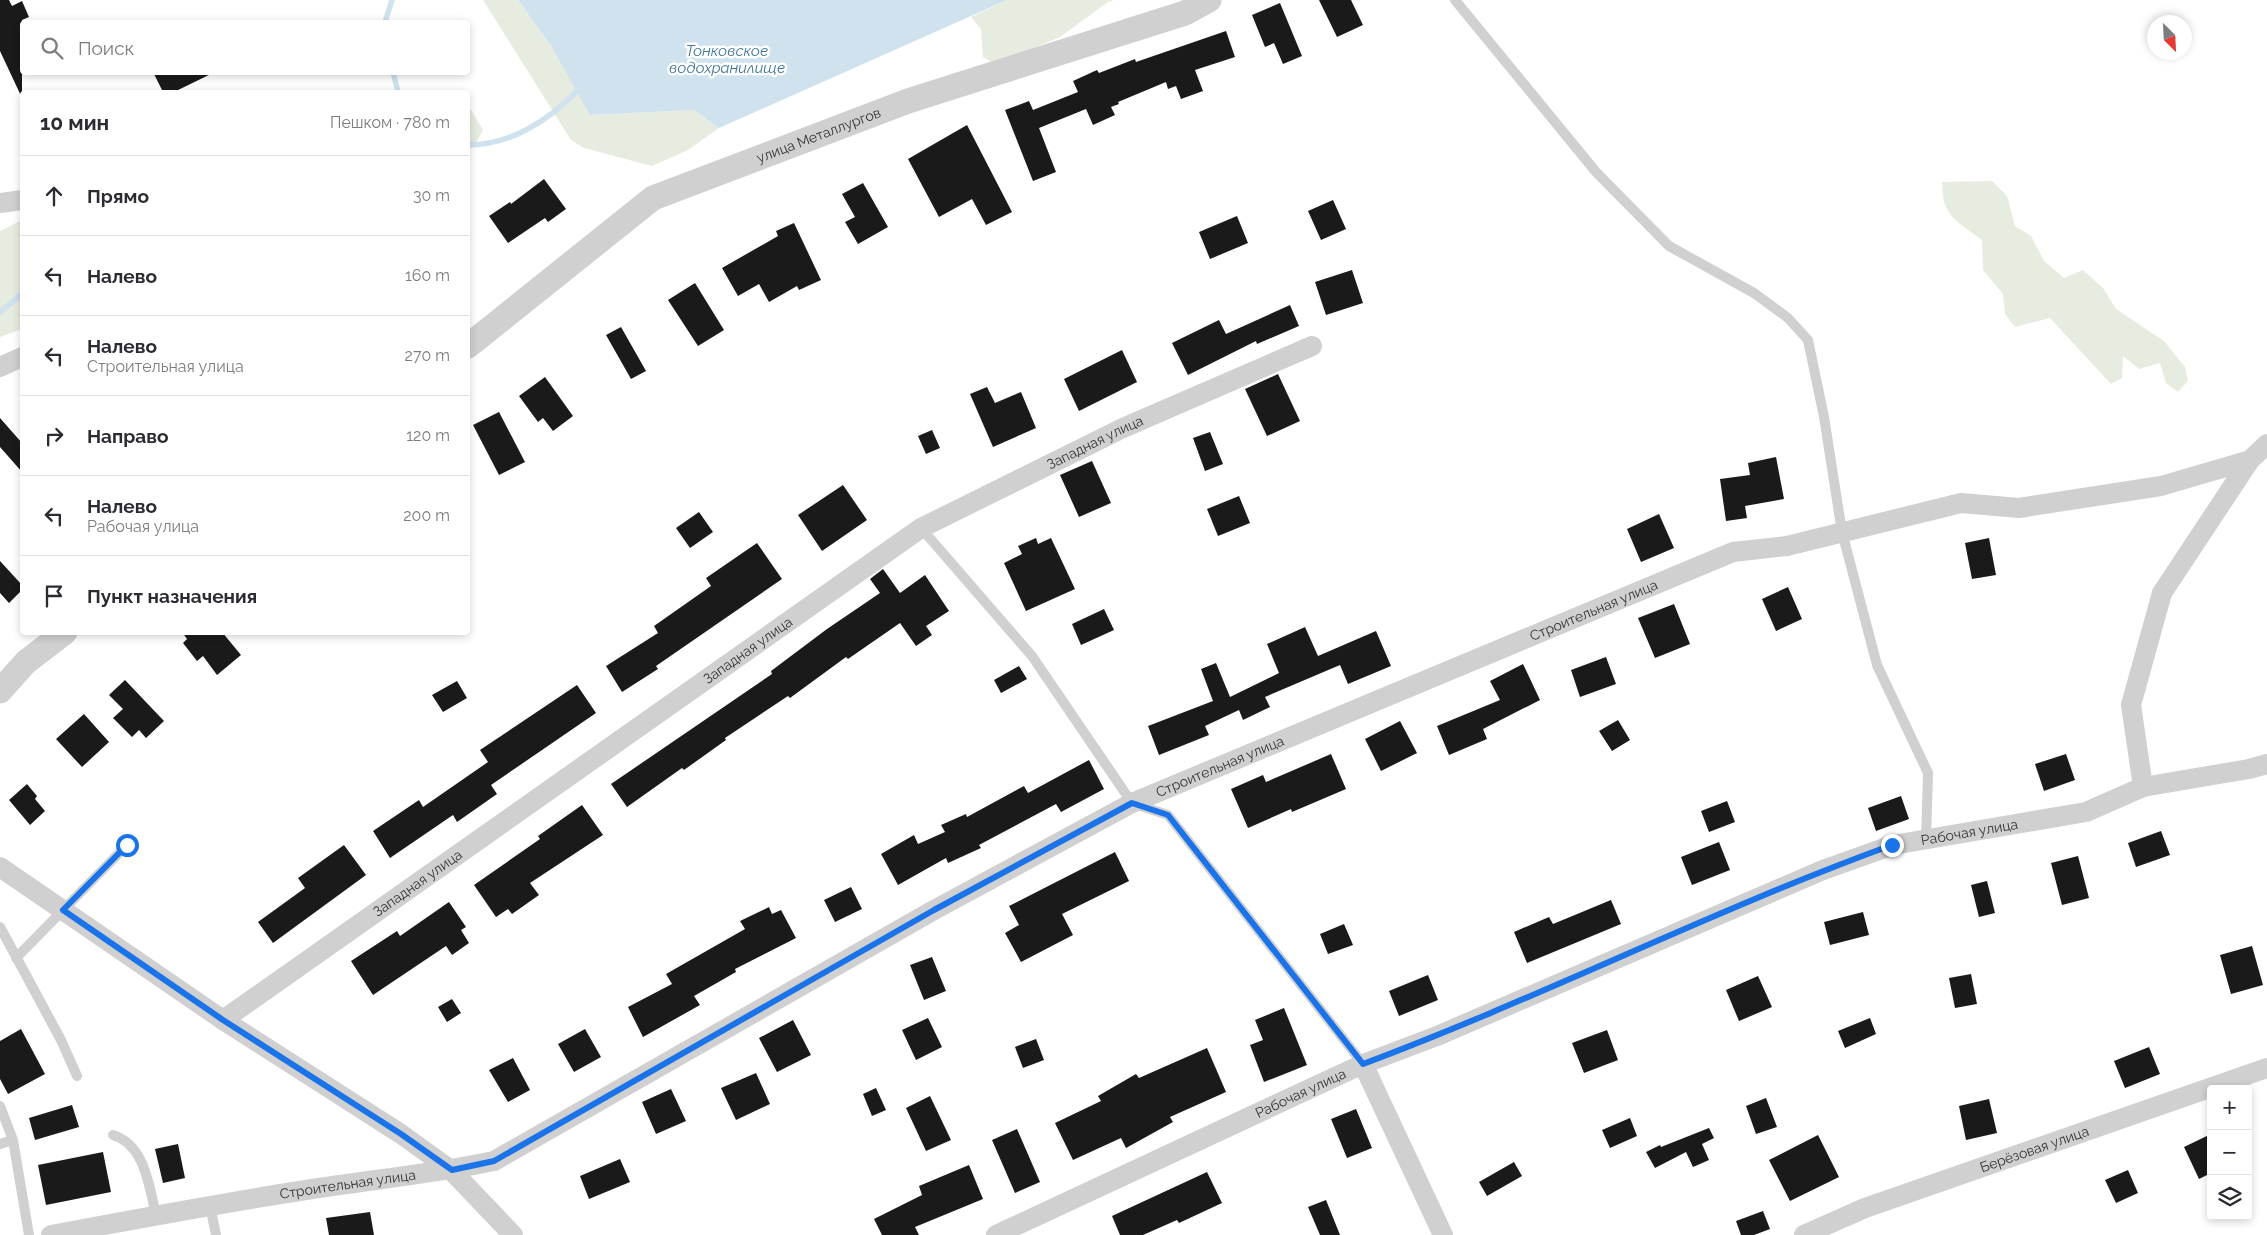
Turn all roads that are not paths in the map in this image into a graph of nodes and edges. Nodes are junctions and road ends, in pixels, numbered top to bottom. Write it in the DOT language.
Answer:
graph roads {
  1 [pos="1209,0"];
  2 [pos="1455,0"];
  3 [pos="1,197"];
  4 [pos="20,200"];
  5 [pos="470,344"];
  6 [pos="1312,346"];
  7 [pos="20,358"];
  8 [pos="0,367"];
  9 [pos="2267,444"];
  10 [pos="2250,460"];
  11 [pos="921,528"];
  12 [pos="1842,532"];
  13 [pos="60,635"];
  14 [pos="0,691"];
  15 [pos="2267,764"];
  16 [pos="2143,787"];
  17 [pos="1132,803"];
  18 [pos="1926,840"];
  19 [pos="127,845"];
  20 [pos="0,867"];
  21 [pos="63,910"];
  22 [pos="0,927"];
  23 [pos="16,958"];
  24 [pos="223,1020"];
  25 [pos="1363,1064"];
  26 [pos="2267,1068"];
  27 [pos="77,1076"];
  28 [pos="0,1106"];
  29 [pos="113,1135"];
  30 [pos="14,1140"];
  31 [pos="0,1144"];
  32 [pos="452,1170"];
  33 [pos="210,1205"];
  34 [pos="156,1215"];
  35 [pos="29,1235"];
  36 [pos="52,1235"];
  37 [pos="216,1235"];
  38 [pos="513,1235"];
  39 [pos="996,1235"];
  40 [pos="1443,1235"];
  41 [pos="1804,1235"];
  1 -- 5 [label="street, улица Металлургов"];
  2 -- 12 [label="lane"];
  3 -- 4 [label="street"];
  6 -- 11 [label="street, Западная улица"];
  7 -- 8 [label="street"];
  9 -- 10 [label="street"];
  10 -- 12 [label="street, Строительная улица"];
  10 -- 16 [label="street"];
  11 -- 17 [label="lane"];
  11 -- 24 [label="street, Западная улица"];
  12 -- 17 [label="street, Строительная улица"];
  12 -- 18 [label="lane"];
  13 -- 14 [label="street"];
  15 -- 16 [label="street, Рабочая улица"];
  16 -- 18 [label="street, Рабочая улица"];
  17 -- 25 [label="lane"];
  17 -- 32 [label="street, Строительная улица"];
  18 -- 25 [label="street, Рабочая улица"];
  19 -- 21 [label="lane"];
  20 -- 21 [label="street"];
  21 -- 23 [label="lane"];
  21 -- 24 [label="street"];
  22 -- 23 [label="lane"];
  23 -- 27 [label="lane"];
  24 -- 32 [label="street"];
  25 -- 39 [label="street, Рабочая улица"];
  25 -- 40 [label="street"];
  26 -- 41 [label="street, Берёзовая улица"];
  28 -- 30 [label="lane"];
  29 -- 34 [label="lane"];
  30 -- 31 [label="lane"];
  30 -- 35 [label="lane"];
  32 -- 33 [label="street, Строительная улица"];
  32 -- 38 [label="street"];
  33 -- 34 [label="street, Строительная улица"];
  33 -- 37 [label="lane"];
  34 -- 36 [label="street, Строительная улица"];
}
